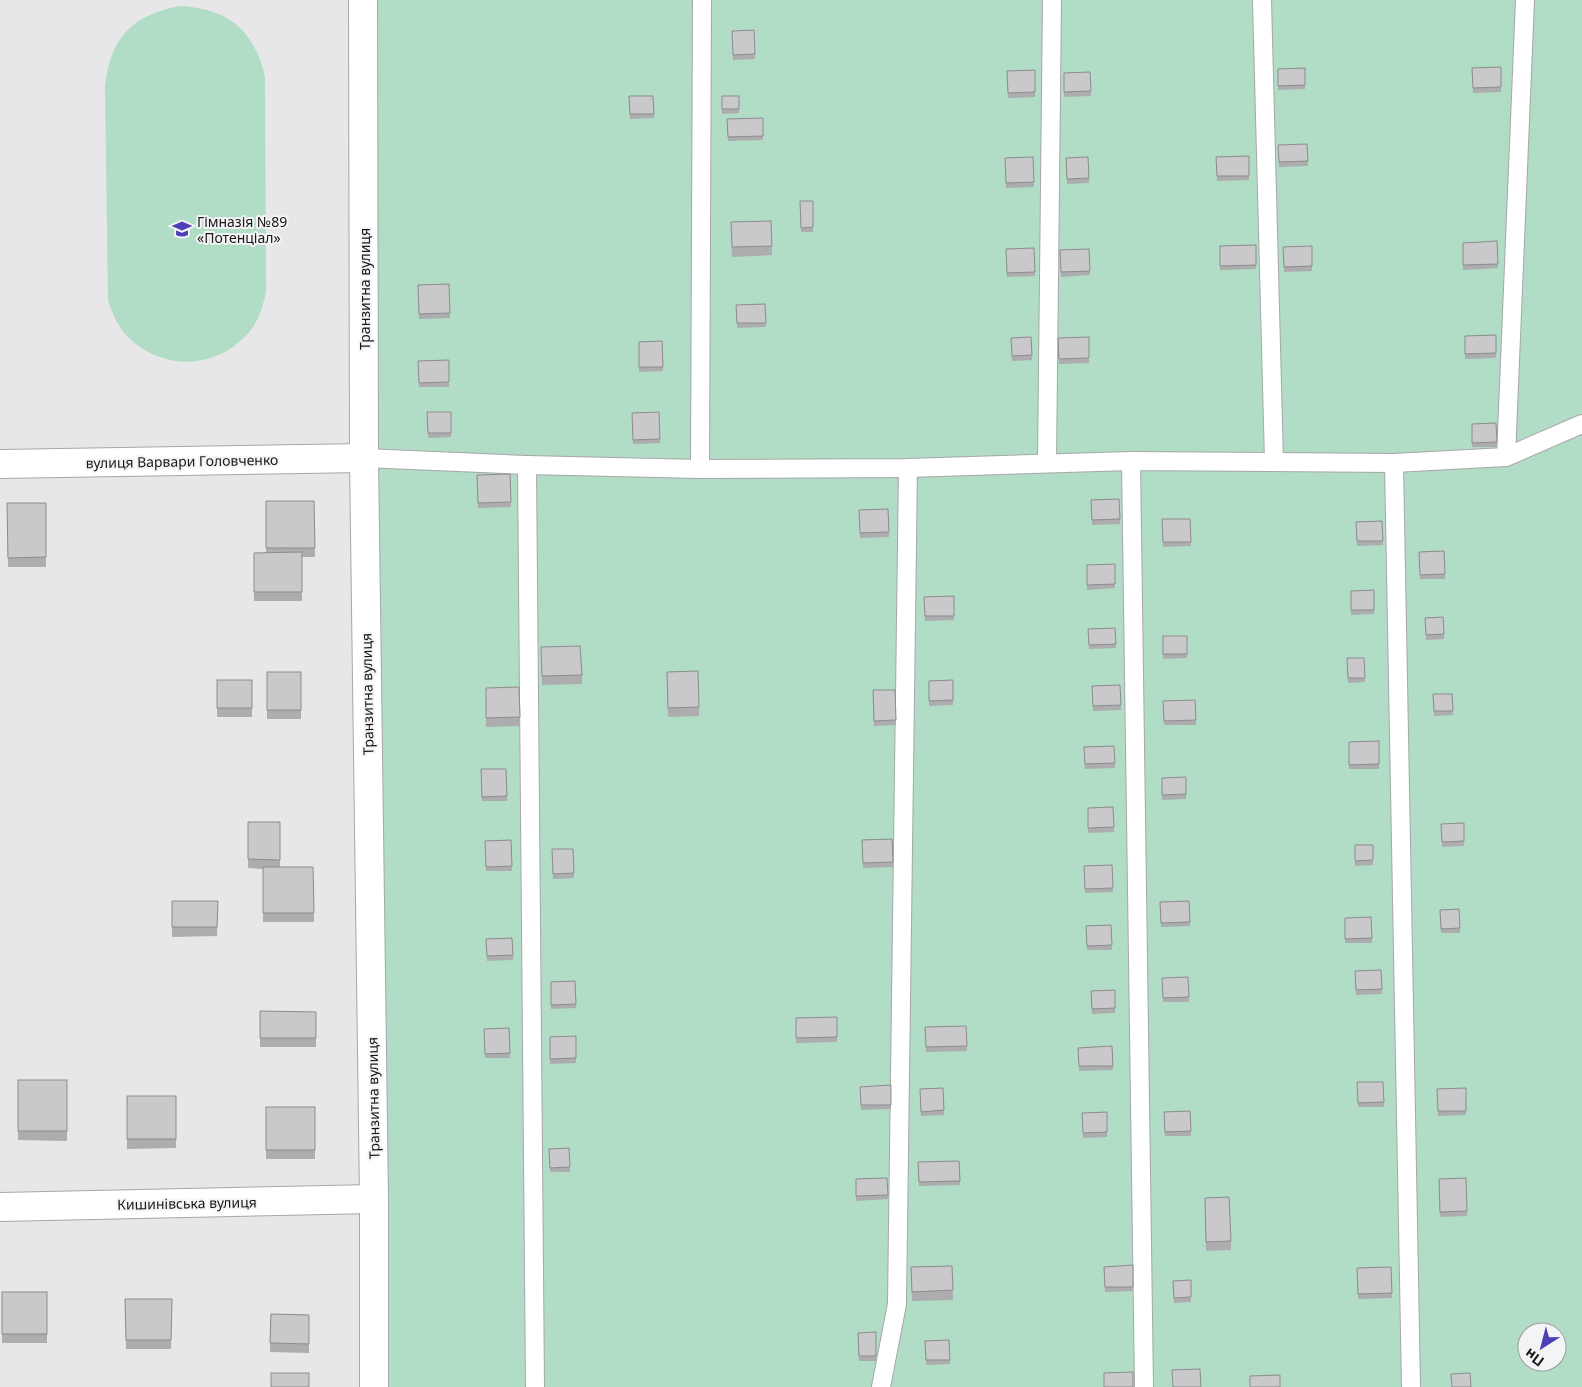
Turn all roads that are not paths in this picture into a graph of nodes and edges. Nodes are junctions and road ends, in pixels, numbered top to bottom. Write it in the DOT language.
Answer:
graph roads {
  1 [pos="363,0"];
  2 [pos="702,0"];
  3 [pos="1052,0"];
  4 [pos="1262,0"];
  5 [pos="1526,0"];
  6 [pos="1582,424"];
  7 [pos="1506,457"];
  8 [pos="364,458"];
  9 [pos="1131,461"];
  10 [pos="1274,462"];
  11 [pos="1047,463"];
  12 [pos="0,464"];
  13 [pos="1394,464"];
  14 [pos="527,465"];
  15 [pos="908,468"];
  16 [pos="700,469"];
  17 [pos="374,1199"];
  18 [pos="0,1207"];
  19 [pos="374,1387"];
  20 [pos="536,1387"];
  21 [pos="881,1387"];
  22 [pos="1144,1387"];
  23 [pos="1411,1387"];
  1 -- 8 [label="street, Транзитна вулиця"];
  2 -- 16 [label="lane"];
  3 -- 11 [label="lane"];
  4 -- 10 [label="lane"];
  5 -- 7 [label="lane"];
  6 -- 7 [label="lane"];
  7 -- 13 [label="lane"];
  8 -- 12 [label="street, вулиця Варвари Головченко"];
  8 -- 14 [label="lane"];
  8 -- 17 [label="street, Транзитна вулиця"];
  9 -- 10 [label="lane"];
  9 -- 11 [label="lane"];
  9 -- 22 [label="lane"];
  10 -- 13 [label="lane"];
  11 -- 15 [label="lane"];
  13 -- 23 [label="lane"];
  14 -- 16 [label="lane"];
  14 -- 20 [label="lane"];
  15 -- 16 [label="lane"];
  15 -- 21 [label="lane"];
  17 -- 18 [label="street, Кишинівська вулиця"];
  17 -- 19 [label="street, Транзитна вулиця"];
}
